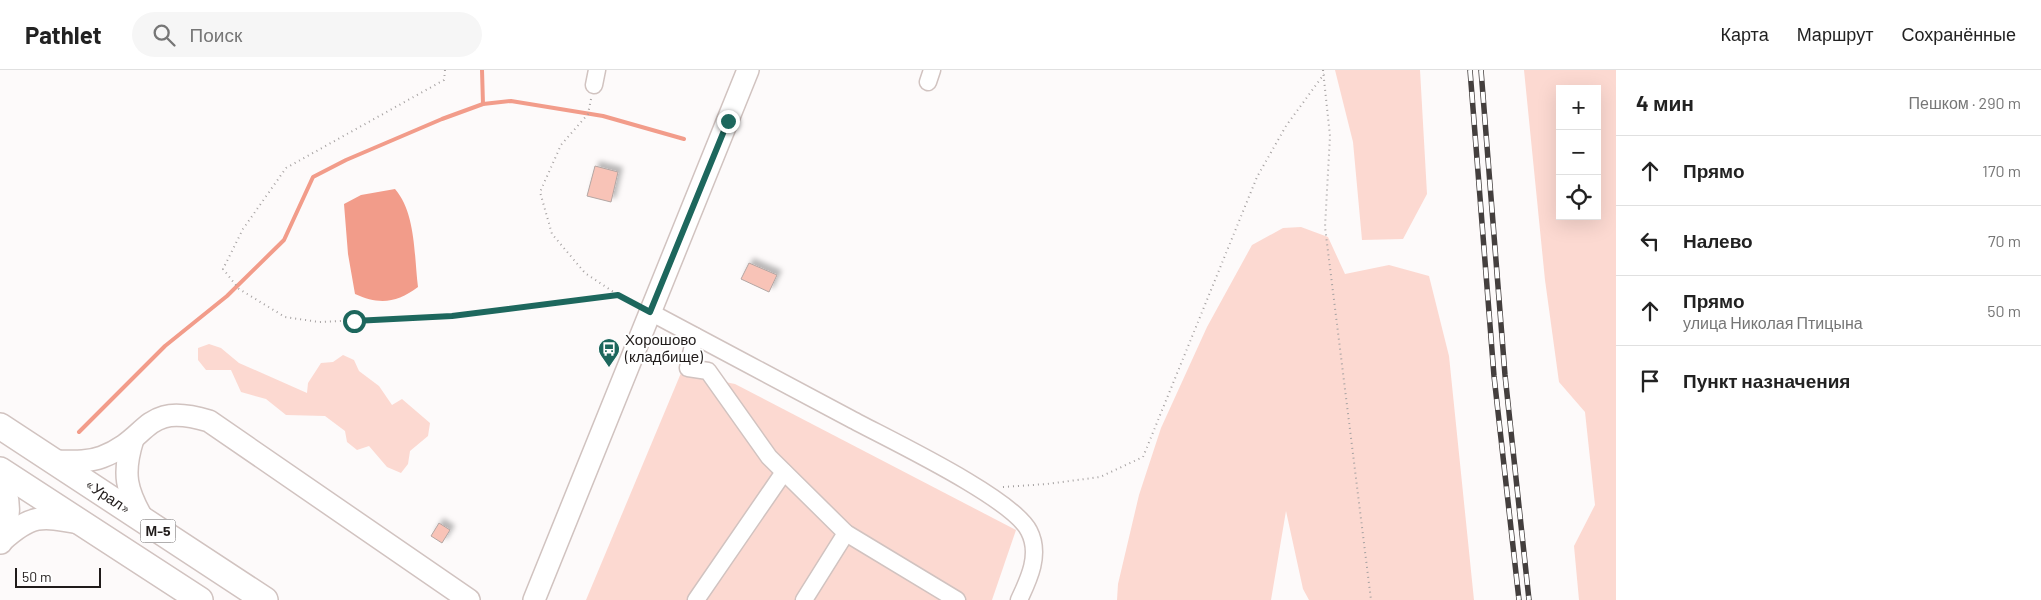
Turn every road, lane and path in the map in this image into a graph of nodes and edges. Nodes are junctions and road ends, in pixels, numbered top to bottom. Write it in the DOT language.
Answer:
graph roads {
  1 [pos="445,70"];
  2 [pos="748,70"];
  3 [pos="1323,70"];
  4 [pos="1324,74"];
  5 [pos="590,108"];
  6 [pos="618,295"];
  7 [pos="650,312"];
  8 [pos="695,336"];
  9 [pos="0,426"];
  10 [pos="133,439"];
  11 [pos="52,461"];
  12 [pos="0,470"];
  13 [pos="784,472"];
  14 [pos="0,480"];
  15 [pos="980,489"];
  16 [pos="144,521"];
  17 [pos="81,523"];
  18 [pos="846,533"];
  19 [pos="1,544"];
  20 [pos="200,600"];
  21 [pos="265,600"];
  22 [pos="468,600"];
  23 [pos="534,600"];
  24 [pos="696,600"];
  25 [pos="804,600"];
  26 [pos="957,600"];
  27 [pos="1020,600"];
  28 [pos="1371,600"];
  1 -- 6 [label="path"];
  2 -- 7 [label="main road"];
  3 -- 4 [label="path"];
  4 -- 15 [label="path"];
  4 -- 28 [label="path"];
  5 -- 6 [label="path"];
  6 -- 7 [label="path"];
  7 -- 8 [label="street"];
  7 -- 23 [label="main road"];
  8 -- 13 [label="street"];
  8 -- 15 [label="street"];
  9 -- 11 [label="highway, «Урал» / М-5"];
  10 -- 11 [label="main road"];
  10 -- 16 [label="main road"];
  10 -- 22 [label="main road"];
  11 -- 16 [label="highway, «Урал» / М-5"];
  12 -- 17 [label="highway, М-5"];
  13 -- 18 [label="street"];
  13 -- 24 [label="street"];
  14 -- 19 [label="main road"];
  15 -- 27 [label="street"];
  16 -- 21 [label="highway, «Урал» / М-5"];
  17 -- 19 [label="main road"];
  17 -- 20 [label="highway, М-5"];
  18 -- 25 [label="street"];
  18 -- 26 [label="street"];
}
